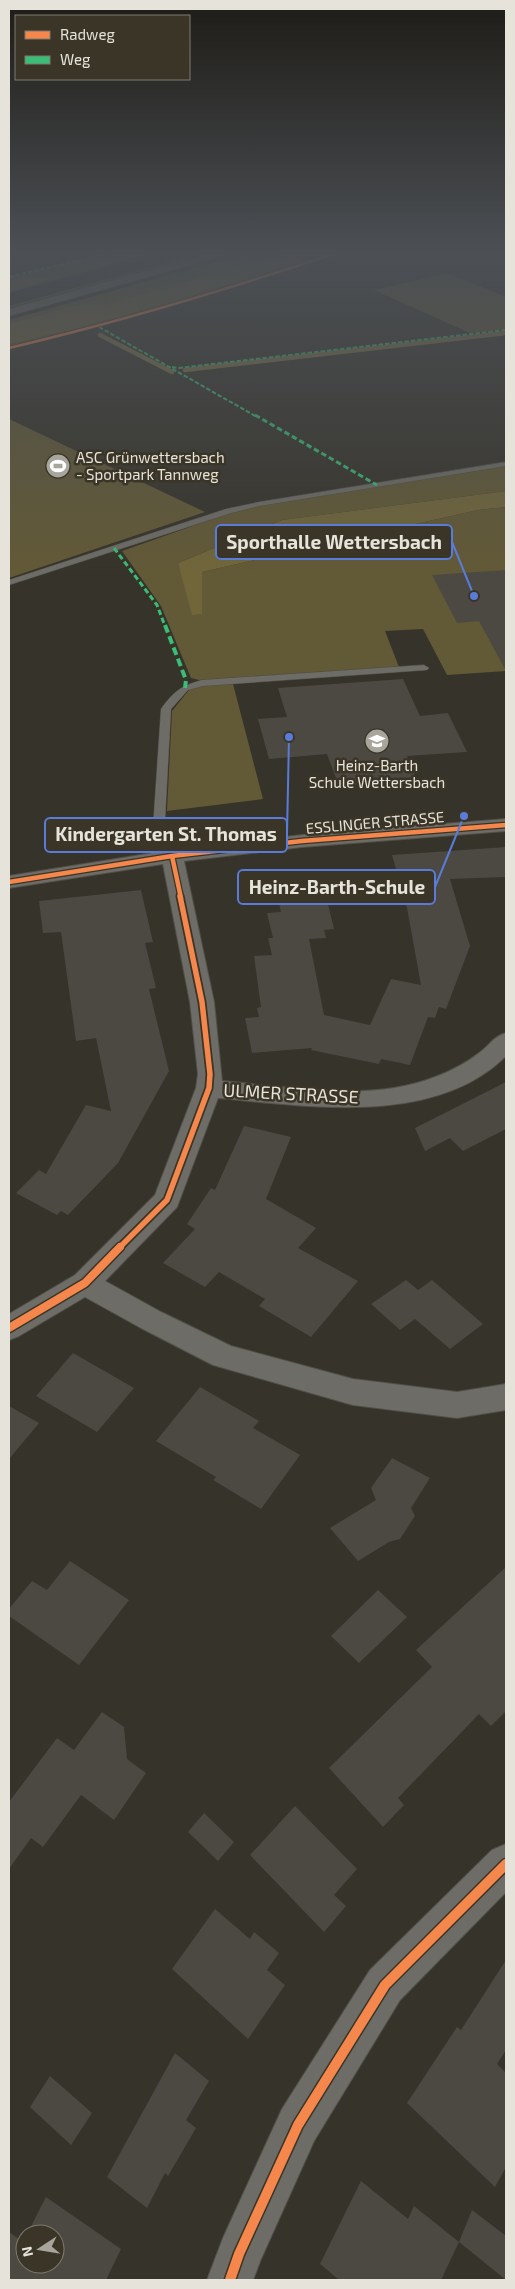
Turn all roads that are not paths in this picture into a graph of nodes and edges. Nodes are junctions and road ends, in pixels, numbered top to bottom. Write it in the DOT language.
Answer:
graph roads {
  1 [pos="506,464"];
  2 [pos="9,583"];
  3 [pos="424,668"];
  4 [pos="506,825"];
  5 [pos="165,857"];
  6 [pos="9,882"];
  7 [pos="506,1041"];
  8 [pos="209,1088"];
  9 [pos="85,1282"];
  10 [pos="9,1328"];
  11 [pos="506,1398"];
  12 [pos="506,1864"];
  13 [pos="230,2280"];
  1 -- 2 [label="lane"];
  3 -- 5 [label="lane"];
  4 -- 5 [label="street, ESSLINGER STRASSE"];
  5 -- 6 [label="street, ESSLINGER STRASSE"];
  5 -- 8 [label="street"];
  7 -- 8 [label="street, ULMER STRASSE"];
  8 -- 9 [label="street"];
  9 -- 10 [label="street"];
  9 -- 11 [label="street"];
  12 -- 13 [label="street"];
}
